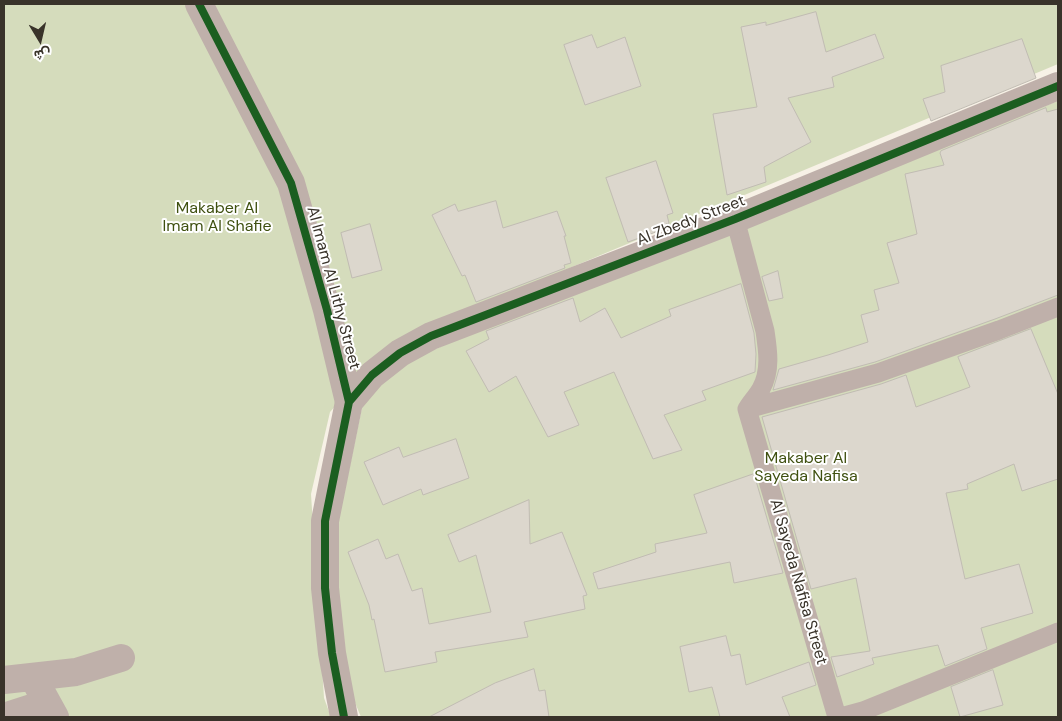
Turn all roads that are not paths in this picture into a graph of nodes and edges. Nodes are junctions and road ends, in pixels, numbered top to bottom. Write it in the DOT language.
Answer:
graph roads {
  1 [pos="199,4"];
  2 [pos="1058,86"];
  3 [pos="735,219"];
  4 [pos="1058,306"];
  5 [pos="349,402"];
  6 [pos="747,408"];
  7 [pos="1058,632"];
  8 [pos="121,658"];
  9 [pos="32,677"];
  10 [pos="4,680"];
  11 [pos="51,710"];
  12 [pos="4,717"];
  13 [pos="344,717"];
  14 [pos="839,717"];
  1 -- 5 [label="street, Al Imam Al Lithy Street"];
  2 -- 3 [label="street, Al Zbedy Street"];
  3 -- 5 [label="street, Al Zbedy Street"];
  3 -- 6 [label="lane"];
  4 -- 6 [label="lane"];
  5 -- 13 [label="street, Al Imam Al Lithy Street"];
  6 -- 14 [label="lane, Al Sayeda Nafisa Street"];
  7 -- 14 [label="lane"];
  8 -- 9 [label="street"];
  9 -- 10 [label="street"];
  9 -- 11 [label="street"];
  11 -- 12 [label="street"];
}
